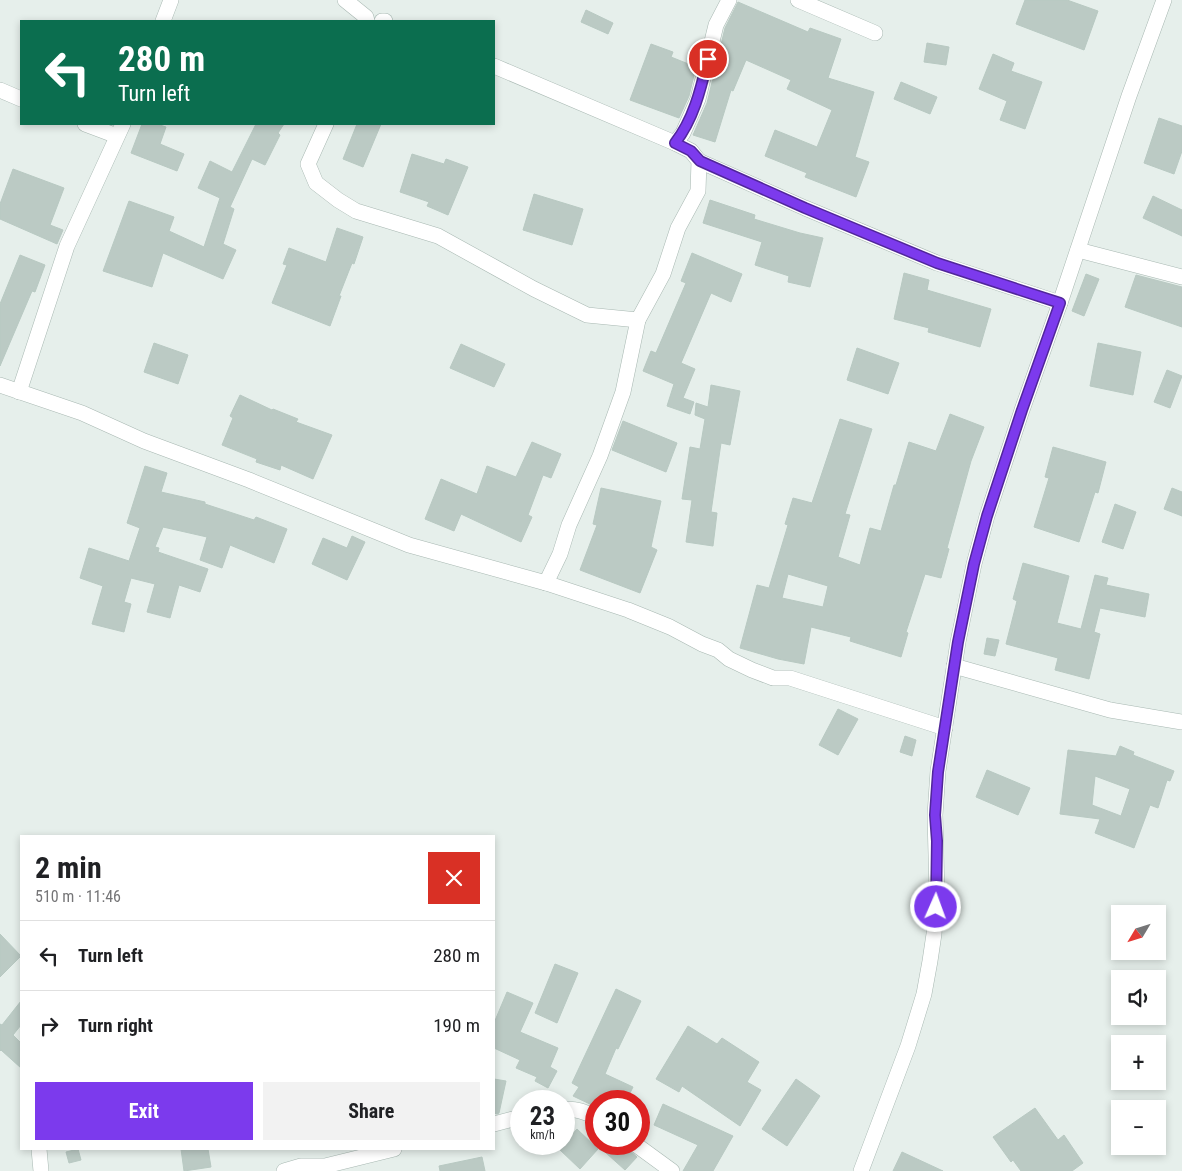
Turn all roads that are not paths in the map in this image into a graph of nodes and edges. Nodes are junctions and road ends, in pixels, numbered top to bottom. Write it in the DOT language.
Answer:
graph roads {
  1 [pos="170,0"];
  2 [pos="345,0"];
  3 [pos="728,0"];
  4 [pos="798,0"];
  5 [pos="1164,0"];
  6 [pos="163,20"];
  7 [pos="367,20"];
  8 [pos="876,33"];
  9 [pos="495,66"];
  10 [pos="0,90"];
  11 [pos="20,98"];
  12 [pos="91,125"];
  13 [pos="326,125"];
  14 [pos="120,130"];
  15 [pos="675,143"];
  16 [pos="700,161"];
  17 [pos="1078,250"];
  18 [pos="1182,277"];
  19 [pos="1060,303"];
  20 [pos="638,320"];
  21 [pos="0,385"];
  22 [pos="19,392"];
  23 [pos="546,583"];
  24 [pos="954,666"];
  25 [pos="1182,722"];
  26 [pos="945,728"];
  27 [pos="510,1120"];
  28 [pos="495,1124"];
  29 [pos="39,1150"];
  30 [pos="390,1150"];
  31 [pos="650,1155"];
  32 [pos="359,1159"];
  33 [pos="41,1171"];
  34 [pos="284,1171"];
  35 [pos="672,1171"];
  36 [pos="861,1171"];
  1 -- 6 [label="street"];
  2 -- 7 [label="street"];
  3 -- 15 [label="street"];
  4 -- 8 [label="street"];
  5 -- 17 [label="street"];
  9 -- 15 [label="street"];
  10 -- 11 [label="street"];
  12 -- 14 [label="street"];
  13 -- 20 [label="street"];
  14 -- 22 [label="street"];
  15 -- 16 [label="street"];
  16 -- 19 [label="street"];
  16 -- 20 [label="street"];
  17 -- 18 [label="street"];
  17 -- 19 [label="street"];
  19 -- 24 [label="street"];
  20 -- 23 [label="street"];
  21 -- 22 [label="street"];
  22 -- 23 [label="street"];
  23 -- 26 [label="street"];
  24 -- 25 [label="street"];
  24 -- 26 [label="street"];
  26 -- 36 [label="street"];
  27 -- 28 [label="street"];
  29 -- 33 [label="street"];
  30 -- 32 [label="street"];
  31 -- 35 [label="street"];
  32 -- 34 [label="street"];
}
